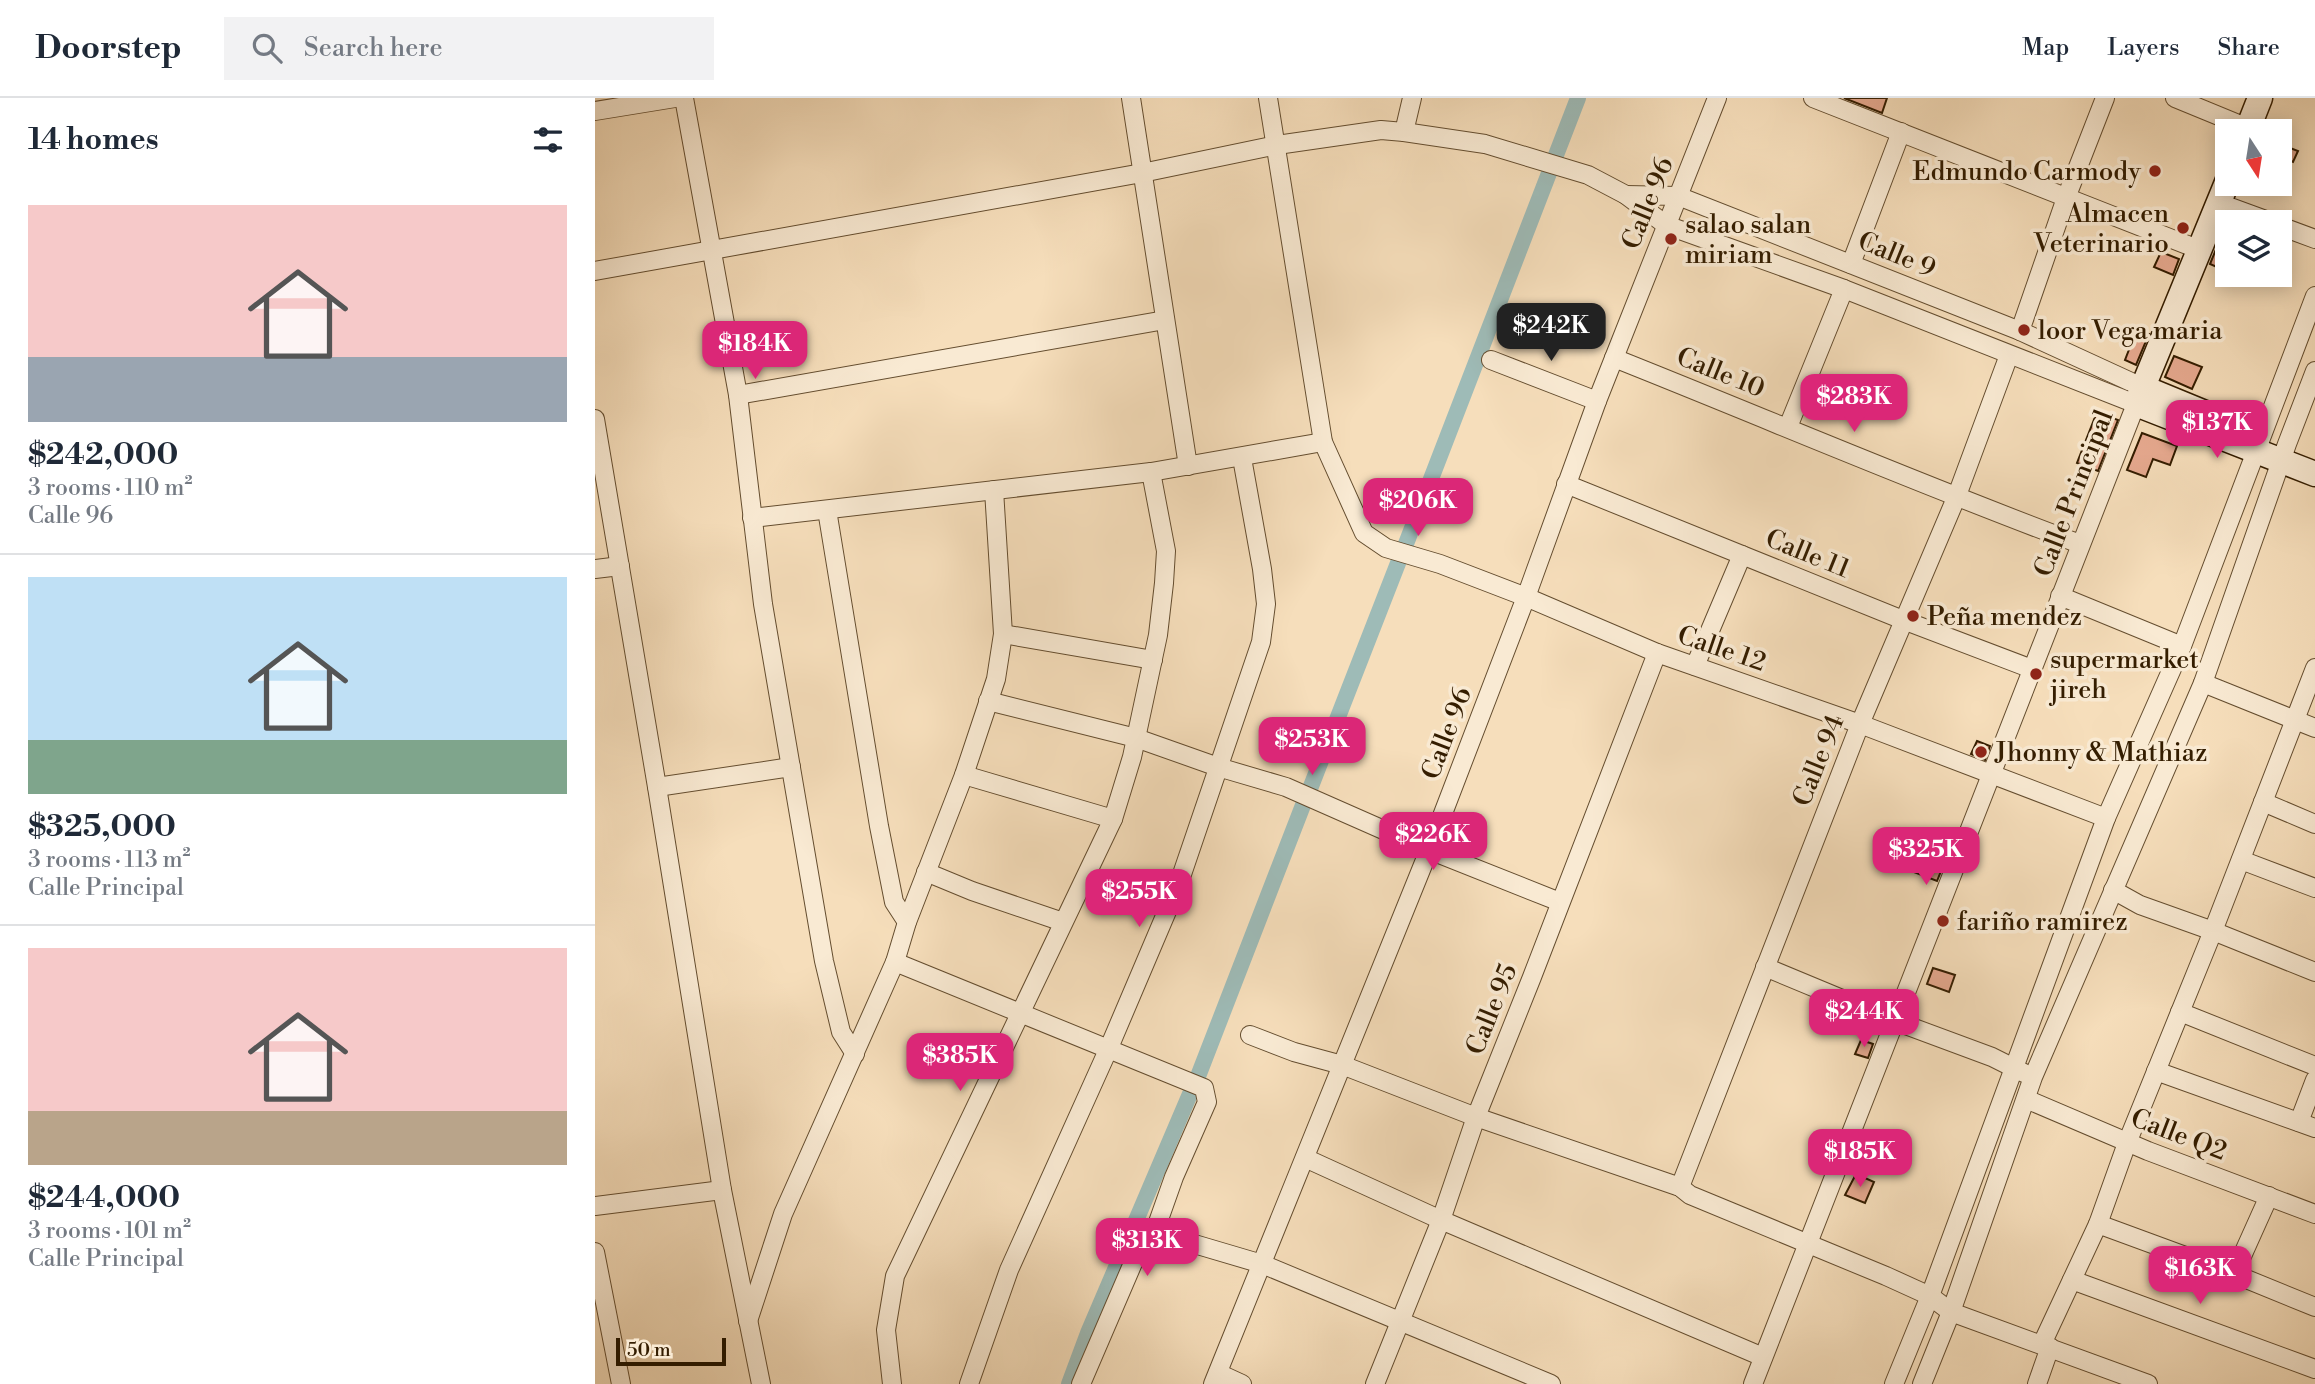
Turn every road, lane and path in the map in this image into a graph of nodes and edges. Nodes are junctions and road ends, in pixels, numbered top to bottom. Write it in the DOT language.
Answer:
graph roads {
  1 [pos="675,98"];
  2 [pos="684,98"];
  3 [pos="1131,98"];
  4 [pos="1268,98"];
  5 [pos="1412,98"];
  6 [pos="1717,98"];
  7 [pos="1813,98"];
  8 [pos="2105,98"];
  9 [pos="2175,98"];
  10 [pos="2260,98"];
  11 [pos="595,111"];
  12 [pos="2223,119"];
  13 [pos="2252,119"];
  14 [pos="1404,131"];
  15 [pos="1901,132"];
  16 [pos="1277,145"];
  17 [pos="1142,173"];
  18 [pos="1626,195"];
  19 [pos="1678,196"];
  20 [pos="2221,196"];
  21 [pos="2231,196"];
  22 [pos="2066,198"];
  23 [pos="2252,210"];
  24 [pos="1666,225"];
  25 [pos="2292,230"];
  26 [pos="2315,239"];
  27 [pos="713,250"];
  28 [pos="2200,250"];
  29 [pos="1851,264"];
  30 [pos="595,271"];
  31 [pos="1844,289"];
  32 [pos="2315,296"];
  33 [pos="1165,320"];
  34 [pos="2020,331"];
  35 [pos="2009,355"];
  36 [pos="1614,358"];
  37 [pos="1491,360"];
  38 [pos="2315,371"];
  39 [pos="738,395"];
  40 [pos="2139,395"];
  41 [pos="1597,401"];
  42 [pos="595,419"];
  43 [pos="1788,427"];
  44 [pos="1323,442"];
  45 [pos="2259,443"];
  46 [pos="2284,452"];
  47 [pos="2315,456"];
  48 [pos="1242,458"];
  49 [pos="1188,466"];
  50 [pos="1151,472"];
  51 [pos="2315,474"];
  52 [pos="1566,484"];
  53 [pos="994,490"];
  54 [pos="1956,498"];
  55 [pos="827,510"];
  56 [pos="752,518"];
  57 [pos="2080,544"];
  58 [pos="1742,555"];
  59 [pos="620,566"];
  60 [pos="595,569"];
  61 [pos="2060,596"];
  62 [pos="1526,597"];
  63 [pos="1903,620"];
  64 [pos="1003,634"];
  65 [pos="2182,646"];
  66 [pos="1657,653"];
  67 [pos="1153,660"];
  68 [pos="1695,666"];
  69 [pos="2315,668"];
  70 [pos="2032,669"];
  71 [pos="2203,683"];
  72 [pos="988,701"];
  73 [pos="2295,720"];
  74 [pos="1860,724"];
  75 [pos="2315,728"];
  76 [pos="1136,738"];
  77 [pos="791,767"];
  78 [pos="1218,767"];
  79 [pos="1991,774"];
  80 [pos="964,775"];
  81 [pos="657,787"];
  82 [pos="2263,802"];
  83 [pos="2106,818"];
  84 [pos="1113,820"];
  85 [pos="2315,824"];
  86 [pos="1429,850"];
  87 [pos="2241,860"];
  88 [pos="926,873"];
  89 [pos="2315,888"];
  90 [pos="2113,890"];
  91 [pos="1560,902"];
  92 [pos="907,922"];
  93 [pos="1063,922"];
  94 [pos="2213,931"];
  95 [pos="895,962"];
  96 [pos="1765,967"];
  97 [pos="2315,972"];
  98 [pos="2180,1012"];
  99 [pos="1020,1013"];
  100 [pos="1895,1021"];
  101 [pos="1250,1035"];
  102 [pos="1108,1050"];
  103 [pos="855,1054"];
  104 [pos="1342,1065"];
  105 [pos="2315,1066"];
  106 [pos="2014,1068"];
  107 [pos="2156,1071"];
  108 [pos="2033,1077"];
  109 [pos="2315,1080"];
  110 [pos="2025,1099"];
  111 [pos="1476,1117"];
  112 [pos="2307,1125"];
  113 [pos="2127,1143"];
  114 [pos="1305,1158"];
  115 [pos="1680,1187"];
  116 [pos="722,1190"];
  117 [pos="2269,1196"];
  118 [pos="595,1206"];
  119 [pos="2315,1214"];
  120 [pos="1441,1220"];
  121 [pos="2098,1224"];
  122 [pos="1151,1242"];
  123 [pos="1808,1242"];
  124 [pos="595,1252"];
  125 [pos="1262,1264"];
  126 [pos="2234,1274"];
  127 [pos="2072,1280"];
  128 [pos="1930,1296"];
  129 [pos="2315,1307"];
  130 [pos="1951,1312"];
  131 [pos="1399,1320"];
  132 [pos="748,1322"];
  133 [pos="2046,1346"];
  134 [pos="1763,1357"];
  135 [pos="2315,1369"];
  136 [pos="1216,1378"];
  137 [pos="621,1384"];
  138 [pos="761,1384"];
  139 [pos="893,1384"];
  140 [pos="969,1384"];
  141 [pos="1081,1384"];
  142 [pos="1242,1384"];
  143 [pos="1375,1384"];
  144 [pos="1551,1384"];
  145 [pos="1753,1384"];
  146 [pos="1894,1384"];
  147 [pos="1922,1384"];
  148 [pos="2038,1384"];
  149 [pos="2148,1384"];
  1 -- 11 [label="street"];
  2 -- 27 [label="street"];
  3 -- 17 [label="street"];
  4 -- 16 [label="street, Calle 12"];
  5 -- 14 [label="street"];
  6 -- 19 [label="street, Calle 96"];
  7 -- 15 [label="street"];
  8 -- 22 [label="street"];
  9 -- 12 [label="street"];
  10 -- 13 [label="street"];
  14 -- 16 [label="street, Calle 9"];
  14 -- 18 [label="street, Calle 9"];
  15 -- 22 [label="street"];
  15 -- 29 [label="street"];
  16 -- 17 [label="street, Calle 9"];
  16 -- 44 [label="street, Calle 12"];
  17 -- 27 [label="street, Calle 9"];
  17 -- 33 [label="street"];
  18 -- 19 [label="street, Calle 9"];
  18 -- 24 [label="street, Calle 9"];
  19 -- 24 [label="street, Calle 96"];
  19 -- 29 [label="street, Calle 9"];
  20 -- 28 [label="street"];
  21 -- 23 [label="street"];
  22 -- 28 [label="street"];
  22 -- 34 [label="street"];
  24 -- 31 [label="street, Calle 9"];
  24 -- 36 [label="street, Calle 96"];
  25 -- 26 [label="street"];
  27 -- 30 [label="street, Calle 9"];
  27 -- 39 [label="street"];
  28 -- 40 [label="street"];
  29 -- 34 [label="street, Calle 9"];
  31 -- 35 [label="street, Calle 9"];
  31 -- 43 [label="street"];
  32 -- 45 [label="street"];
  33 -- 39 [label="street"];
  33 -- 49 [label="street"];
  34 -- 40 [label="street, Calle 9"];
  35 -- 40 [label="street, Calle 9"];
  35 -- 54 [label="street, Calle 94"];
  36 -- 41 [label="street, Calle 96"];
  36 -- 43 [label="street, Calle 10"];
  37 -- 41 [label="street"];
  38 -- 46 [label="street"];
  39 -- 56 [label="street"];
  40 -- 45 [label="street"];
  40 -- 57 [label="street, Calle Principal"];
  41 -- 52 [label="street, Calle 96"];
  42 -- 59 [label="street"];
  43 -- 54 [label="street, Calle 10"];
  44 -- 48 [label="street"];
  44 -- 62 [label="street, Calle 12"];
  45 -- 46 [label="street"];
  45 -- 65 [label="street"];
  46 -- 47 [label="street"];
  46 -- 51 [label="street"];
  46 -- 71 [label="street"];
  48 -- 49 [label="street"];
  48 -- 78 [label="street"];
  49 -- 50 [label="street"];
  50 -- 53 [label="street"];
  50 -- 67 [label="street"];
  52 -- 58 [label="street, Calle 11"];
  52 -- 62 [label="street, Calle 96"];
  53 -- 55 [label="street"];
  53 -- 64 [label="street"];
  54 -- 57 [label="street, Calle 10"];
  54 -- 63 [label="street, Calle 94"];
  55 -- 56 [label="street"];
  55 -- 92 [label="street"];
  56 -- 77 [label="street"];
  57 -- 61 [label="street, Calle Principal"];
  58 -- 63 [label="street, Calle 11"];
  58 -- 68 [label="street"];
  59 -- 60 [label="street"];
  59 -- 81 [label="street"];
  61 -- 65 [label="street"];
  61 -- 70 [label="street, Calle Principal"];
  62 -- 66 [label="street, Calle 12"];
  62 -- 86 [label="street, Calle 96"];
  63 -- 70 [label="street, Calle 11"];
  63 -- 74 [label="street, Calle 94"];
  64 -- 67 [label="street"];
  64 -- 72 [label="street"];
  65 -- 83 [label="street"];
  66 -- 68 [label="street, Calle 12"];
  66 -- 91 [label="street, Calle 95"];
  67 -- 76 [label="street"];
  68 -- 74 [label="street, Calle 12"];
  69 -- 73 [label="street"];
  70 -- 79 [label="street, Calle Principal"];
  71 -- 73 [label="street"];
  71 -- 90 [label="street"];
  72 -- 76 [label="street"];
  72 -- 80 [label="street"];
  73 -- 75 [label="street"];
  73 -- 82 [label="street"];
  74 -- 79 [label="street, Calle 12"];
  74 -- 96 [label="street, Calle 94"];
  76 -- 78 [label="street"];
  76 -- 84 [label="street"];
  77 -- 81 [label="street"];
  77 -- 103 [label="street"];
  78 -- 86 [label="street"];
  78 -- 102 [label="street"];
  79 -- 83 [label="street, Calle 12"];
  79 -- 100 [label="street, Calle Principal"];
  80 -- 84 [label="street"];
  80 -- 88 [label="street"];
  81 -- 116 [label="street"];
  82 -- 85 [label="street"];
  82 -- 87 [label="street"];
  83 -- 106 [label="street"];
  84 -- 93 [label="street"];
  86 -- 91 [label="street"];
  86 -- 104 [label="street, Calle 96"];
  87 -- 89 [label="street"];
  87 -- 94 [label="street"];
  88 -- 92 [label="street"];
  88 -- 93 [label="street"];
  90 -- 94 [label="street"];
  90 -- 108 [label="street"];
  91 -- 111 [label="street, Calle 95"];
  92 -- 95 [label="street"];
  93 -- 99 [label="street"];
  94 -- 97 [label="street"];
  94 -- 98 [label="street"];
  95 -- 99 [label="street"];
  95 -- 103 [label="street"];
  96 -- 100 [label="street"];
  96 -- 115 [label="street, Calle 94"];
  98 -- 105 [label="street"];
  98 -- 107 [label="street"];
  99 -- 102 [label="street"];
  99 -- 139 [label="street"];
  100 -- 106 [label="street"];
  100 -- 123 [label="street, Calle Principal"];
  101 -- 104 [label="street"];
  102 -- 122 [label="street"];
  102 -- 140 [label="street"];
  103 -- 132 [label="street"];
  104 -- 111 [label="street"];
  104 -- 114 [label="street, Calle 96"];
  106 -- 108 [label="street"];
  106 -- 128 [label="street"];
  107 -- 112 [label="street"];
  107 -- 113 [label="street"];
  108 -- 110 [label="street"];
  109 -- 112 [label="street"];
  110 -- 113 [label="street, Calle Q2"];
  110 -- 130 [label="street"];
  111 -- 115 [label="street"];
  111 -- 120 [label="street, Calle 95"];
  113 -- 117 [label="street, Calle Q2"];
  113 -- 121 [label="street"];
  114 -- 120 [label="street"];
  114 -- 125 [label="street, Calle 96"];
  115 -- 123 [label="street"];
  116 -- 118 [label="street"];
  116 -- 132 [label="street"];
  117 -- 119 [label="street, Calle Q2"];
  117 -- 126 [label="street"];
  120 -- 131 [label="street, Calle 95"];
  120 -- 134 [label="street"];
  121 -- 126 [label="street"];
  121 -- 127 [label="street"];
  122 -- 125 [label="street"];
  122 -- 141 [label="street"];
  123 -- 128 [label="street"];
  123 -- 134 [label="street, Calle Principal"];
  124 -- 137 [label="street"];
  125 -- 131 [label="street"];
  125 -- 136 [label="street, Calle 96"];
  126 -- 129 [label="street"];
  127 -- 133 [label="street"];
  127 -- 135 [label="street"];
  128 -- 130 [label="street"];
  128 -- 146 [label="street"];
  130 -- 133 [label="street"];
  130 -- 147 [label="street"];
  131 -- 143 [label="street, Calle 95"];
  131 -- 144 [label="street"];
  132 -- 138 [label="street"];
  133 -- 148 [label="street"];
  133 -- 149 [label="street"];
  134 -- 145 [label="street, Calle Principal"];
  136 -- 142 [label="street"];
}
